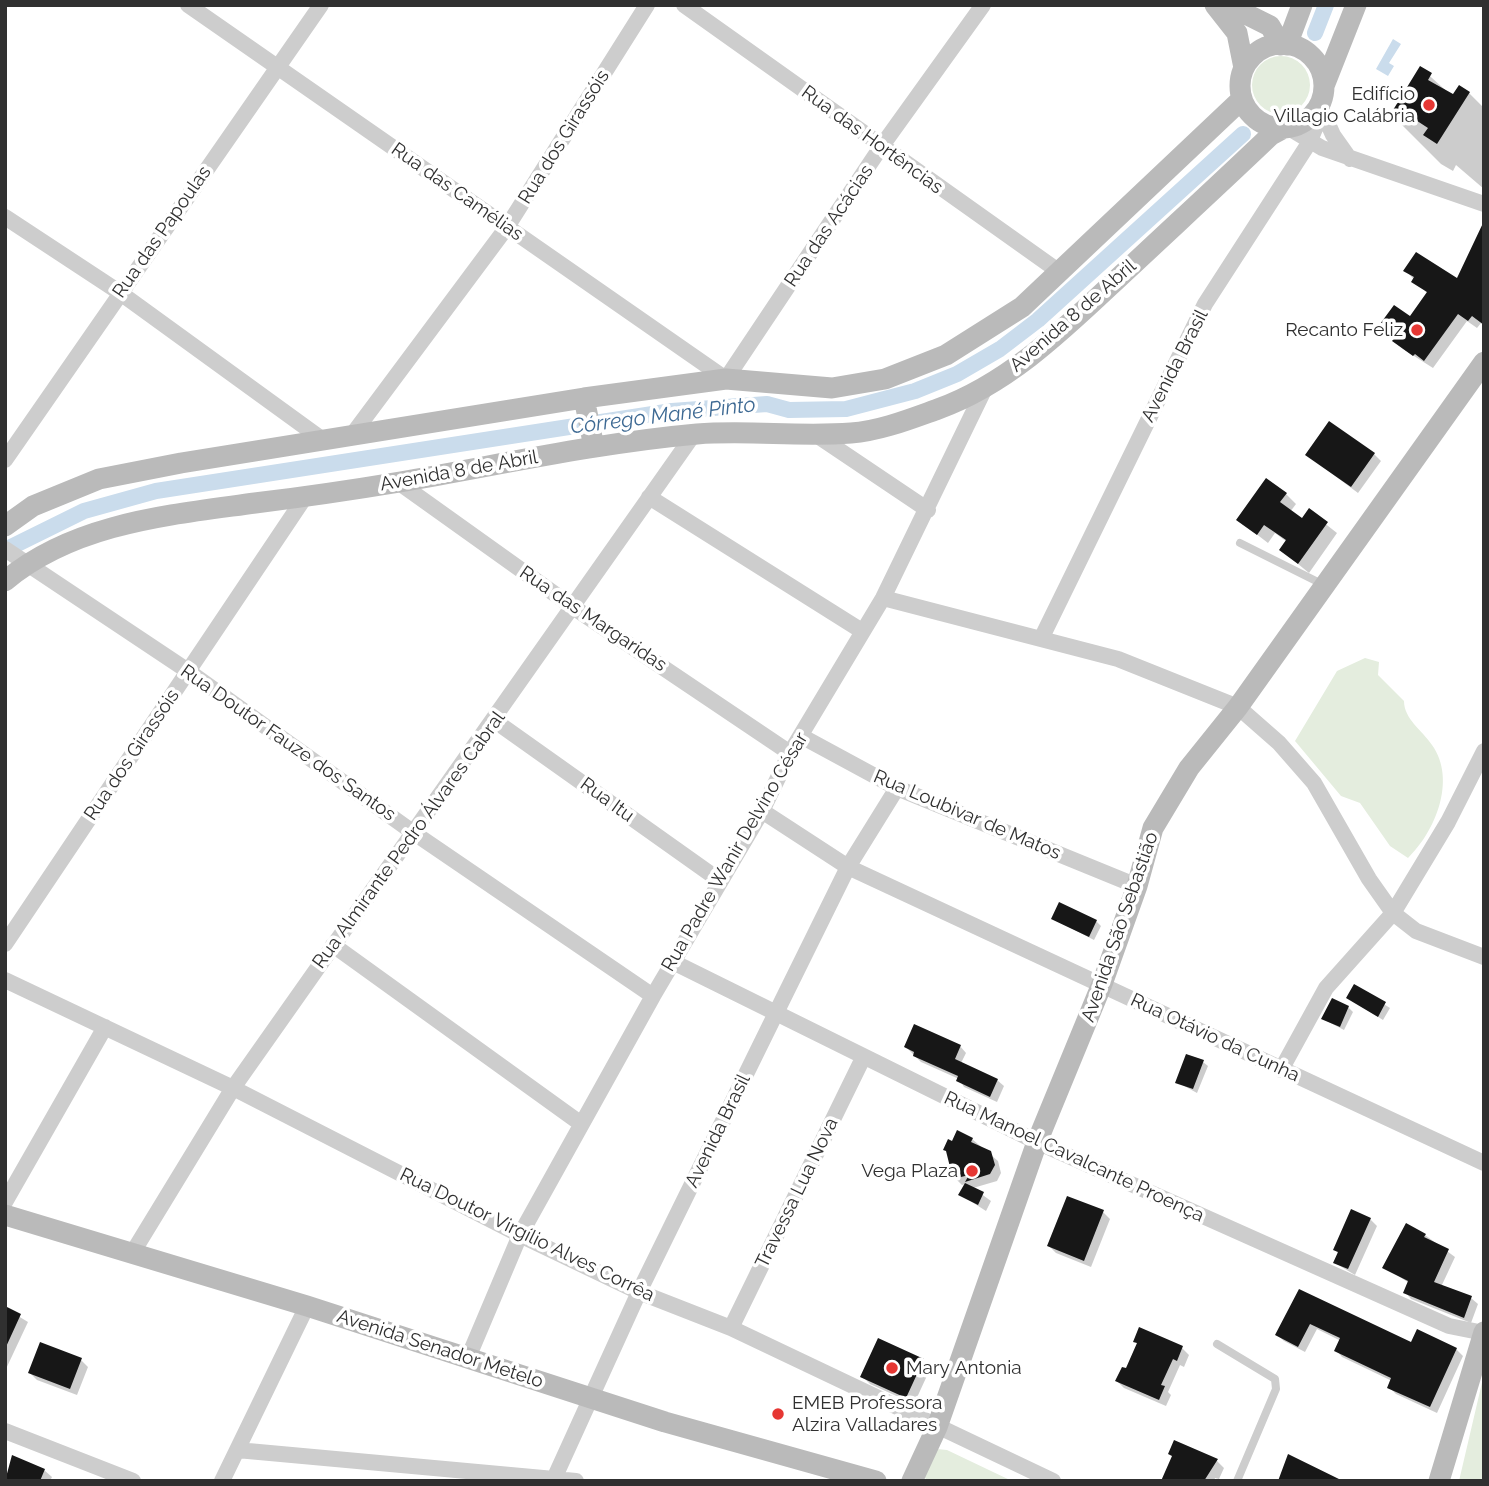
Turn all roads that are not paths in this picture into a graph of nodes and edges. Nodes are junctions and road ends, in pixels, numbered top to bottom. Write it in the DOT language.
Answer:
graph roads {
  1 [pos="188,5"];
  2 [pos="321,5"];
  3 [pos="647,5"];
  4 [pos="684,5"];
  5 [pos="982,5"];
  6 [pos="1215,5"];
  7 [pos="1227,5"];
  8 [pos="1356,5"];
  9 [pos="1300,9"];
  10 [pos="1270,26"];
  11 [pos="1284,45"];
  12 [pos="280,67"];
  13 [pos="1244,68"];
  14 [pos="1322,95"];
  15 [pos="1242,99"];
  16 [pos="1285,128"];
  17 [pos="1309,143"];
  18 [pos="881,147"];
  19 [pos="1350,159"];
  20 [pos="1484,204"];
  21 [pos="5,218"];
  22 [pos="507,227"];
  23 [pos="1060,274"];
  24 [pos="119,292"];
  25 [pos="1484,362"];
  26 [pos="726,379"];
  27 [pos="986,386"];
  28 [pos="585,404"];
  29 [pos="694,434"];
  30 [pos="352,435"];
  31 [pos="815,435"];
  32 [pos="323,439"];
  33 [pos="592,440"];
  34 [pos="5,460"];
  35 [pos="398,482"];
  36 [pos="306,497"];
  37 [pos="649,497"];
  38 [pos="928,510"];
  39 [pos="5,526"];
  40 [pos="1240,543"];
  41 [pos="5,549"];
  42 [pos="22,562"];
  43 [pos="5,581"];
  44 [pos="1325,586"];
  45 [pos="883,598"];
  46 [pos="573,607"];
  47 [pos="862,631"];
  48 [pos="1042,637"];
  49 [pos="188,671"];
  50 [pos="1238,708"];
  51 [pos="495,721"];
  52 [pos="801,736"];
  53 [pos="1484,751"];
  54 [pos="790,753"];
  55 [pos="897,788"];
  56 [pos="762,811"];
  57 [pos="414,833"];
  58 [pos="848,867"];
  59 [pos="719,880"];
  60 [pos="1137,886"];
  61 [pos="1393,913"];
  62 [pos="5,944"];
  63 [pos="333,945"];
  64 [pos="1484,957"];
  65 [pos="673,962"];
  66 [pos="5,980"];
  67 [pos="1102,984"];
  68 [pos="653,996"];
  69 [pos="776,1013"];
  70 [pos="105,1027"];
  71 [pos="863,1058"];
  72 [pos="1282,1070"];
  73 [pos="233,1088"];
  74 [pos="580,1123"];
  75 [pos="1037,1142"];
  76 [pos="1484,1163"];
  77 [pos="5,1202"];
  78 [pos="5,1215"];
  79 [pos="520,1235"];
  80 [pos="134,1252"];
  81 [pos="639,1292"];
  82 [pos="307,1306"];
  83 [pos="731,1328"];
  84 [pos="1484,1332"];
  85 [pos="1217,1344"];
  86 [pos="468,1358"];
  87 [pos="591,1398"];
  88 [pos="937,1427"];
  89 [pos="5,1431"];
  90 [pos="237,1450"];
  91 [pos="554,1479"];
  92 [pos="133,1481"];
  93 [pos="222,1481"];
  94 [pos="576,1481"];
  95 [pos="876,1481"];
  96 [pos="912,1481"];
  97 [pos="1053,1481"];
  98 [pos="1237,1481"];
  99 [pos="1439,1481"];
  1 -- 12 [label="street, Rua das Camélias"];
  2 -- 12 [label="street, Rua das Papoulas"];
  3 -- 22 [label="street, Rua dos Girassóis"];
  4 -- 18 [label="street, Rua das Hortências"];
  5 -- 18 [label="street, Rua das Acácias"];
  6 -- 13 [label="main road"];
  7 -- 10 [label="main road"];
  8 -- 14 [label="main road"];
  9 -- 10 [label="main road"];
  9 -- 11 [label="main road"];
  10 -- 11 [label="main road"];
  11 -- 13 [label="main road"];
  11 -- 14 [label="main road"];
  12 -- 22 [label="street, Rua das Camélias"];
  12 -- 24 [label="street, Rua das Papoulas"];
  13 -- 15 [label="main road"];
  14 -- 16 [label="main road"];
  14 -- 17 [label="street, Avenida Brasil"];
  14 -- 19 [label="street"];
  15 -- 16 [label="main road"];
  15 -- 23 [label="main road, Avenida 8 de Abril"];
  16 -- 17 [label="street"];
  16 -- 27 [label="main road, Avenida 8 de Abril"];
  17 -- 19 [label="street"];
  17 -- 48 [label="street, Avenida Brasil"];
  18 -- 23 [label="street, Rua das Hortências"];
  18 -- 26 [label="street, Rua das Acácias"];
  19 -- 20 [label="street"];
  21 -- 24 [label="street"];
  22 -- 26 [label="street, Rua das Camélias"];
  22 -- 30 [label="street, Rua dos Girassóis"];
  23 -- 26 [label="main road, Avenida 8 de Abril"];
  24 -- 32 [label="street"];
  24 -- 34 [label="street, Rua das Papoulas"];
  25 -- 44 [label="main road, Avenida São Sebastião"];
  26 -- 28 [label="main road, Avenida 8 de Abril"];
  27 -- 31 [label="main road, Avenida 8 de Abril"];
  27 -- 38 [label="street, Rua Padre Wanir Delvino César"];
  28 -- 30 [label="main road, Avenida 8 de Abril"];
  28 -- 33 [label="main road"];
  29 -- 31 [label="main road, Avenida 8 de Abril"];
  29 -- 33 [label="main road, Avenida 8 de Abril"];
  29 -- 37 [label="street, Rua Almirante Pedro Álvares Cabral"];
  30 -- 32 [label="main road, Avenida 8 de Abril"];
  31 -- 38 [label="street"];
  32 -- 39 [label="main road, Avenida 8 de Abril"];
  33 -- 35 [label="main road, Avenida 8 de Abril"];
  35 -- 36 [label="main road, Avenida 8 de Abril"];
  35 -- 46 [label="street, Rua das Margaridas"];
  36 -- 42 [label="main road, Avenida 8 de Abril"];
  36 -- 49 [label="street, Rua dos Girassóis"];
  37 -- 46 [label="street, Rua Almirante Pedro Álvares Cabral"];
  37 -- 47 [label="street"];
  38 -- 45 [label="street, Rua Padre Wanir Delvino César"];
  40 -- 44 [label="lane"];
  41 -- 42 [label="street, Rua Doutor Fauze dos Santos"];
  42 -- 43 [label="main road, Avenida 8 de Abril"];
  42 -- 49 [label="street, Rua Doutor Fauze dos Santos"];
  44 -- 50 [label="main road, Avenida São Sebastião"];
  45 -- 47 [label="street, Rua Padre Wanir Delvino César"];
  45 -- 48 [label="street"];
  46 -- 51 [label="street, Rua Almirante Pedro Álvares Cabral"];
  46 -- 54 [label="street, Rua das Margaridas"];
  47 -- 52 [label="street, Rua Padre Wanir Delvino César"];
  48 -- 50 [label="street"];
  49 -- 57 [label="street, Rua Doutor Fauze dos Santos"];
  49 -- 62 [label="street, Rua dos Girassóis"];
  50 -- 60 [label="main road, Avenida São Sebastião"];
  50 -- 61 [label="street"];
  51 -- 57 [label="street, Rua Almirante Pedro Álvares Cabral"];
  51 -- 59 [label="street, Rua Itu"];
  52 -- 54 [label="street, Rua Padre Wanir Delvino César"];
  52 -- 55 [label="street, Rua Loubivar de Matos"];
  53 -- 61 [label="street"];
  54 -- 56 [label="street, Rua Padre Wanir Delvino César"];
  55 -- 58 [label="street, Avenida Brasil"];
  55 -- 60 [label="street, Rua Loubivar de Matos"];
  56 -- 58 [label="street, Rua Otávio da Cunha"];
  56 -- 59 [label="street, Rua Padre Wanir Delvino César"];
  57 -- 63 [label="street, Rua Almirante Pedro Álvares Cabral"];
  57 -- 68 [label="street, Rua Doutor Fauze dos Santos"];
  58 -- 67 [label="street, Rua Otávio da Cunha"];
  58 -- 69 [label="street, Avenida Brasil"];
  59 -- 65 [label="street, Rua Padre Wanir Delvino César"];
  60 -- 67 [label="main road, Avenida São Sebastião"];
  61 -- 64 [label="street"];
  61 -- 72 [label="street"];
  63 -- 73 [label="street, Rua Almirante Pedro Álvares Cabral"];
  63 -- 74 [label="street"];
  65 -- 68 [label="street, Rua Padre Wanir Delvino César"];
  65 -- 69 [label="street, Rua Manoel Cavalcante Proença"];
  66 -- 70 [label="street, Rua Doutor Virgílio Alves Corrêa"];
  67 -- 72 [label="street, Rua Otávio da Cunha"];
  67 -- 75 [label="main road, Avenida São Sebastião"];
  68 -- 74 [label="street, Rua Padre Wanir Delvino César"];
  69 -- 71 [label="street, Rua Manoel Cavalcante Proença"];
  69 -- 81 [label="street, Avenida Brasil"];
  70 -- 73 [label="street, Rua Doutor Virgílio Alves Corrêa"];
  70 -- 77 [label="street"];
  71 -- 75 [label="street, Rua Manoel Cavalcante Proença"];
  71 -- 83 [label="street, Travessa Lua Nova"];
  72 -- 76 [label="street, Rua Otávio da Cunha"];
  73 -- 79 [label="street, Rua Doutor Virgílio Alves Corrêa"];
  73 -- 80 [label="street, Rua Almirante Pedro Álvares Cabral"];
  74 -- 79 [label="street, Rua Padre Wanir Delvino César"];
  75 -- 84 [label="street, Rua Manoel Cavalcante Proença"];
  75 -- 88 [label="main road, Avenida São Sebastião"];
  78 -- 80 [label="main road, Avenida Senador Metelo"];
  79 -- 81 [label="street, Rua Doutor Virgílio Alves Corrêa"];
  79 -- 86 [label="street, Rua Padre Wanir Delvino César"];
  80 -- 82 [label="main road, Avenida Senador Metelo"];
  81 -- 83 [label="street, Rua Doutor Virgílio Alves Corrêa"];
  81 -- 87 [label="street, Avenida Brasil"];
  82 -- 86 [label="main road, Avenida Senador Metelo"];
  82 -- 90 [label="street"];
  83 -- 88 [label="street, Rua Doutor Virgílio Alves Corrêa"];
  84 -- 99 [label="main road"];
  85 -- 98 [label="lane"];
  86 -- 87 [label="main road, Avenida Senador Metelo"];
  87 -- 91 [label="street, Avenida Brasil"];
  87 -- 95 [label="main road, Avenida Senador Metelo"];
  88 -- 96 [label="main road, Avenida São Sebastião"];
  88 -- 97 [label="street, Rua Doutor Virgílio Alves Corrêa"];
  89 -- 92 [label="street"];
  90 -- 91 [label="street"];
  90 -- 93 [label="street"];
  91 -- 94 [label="street"];
}
